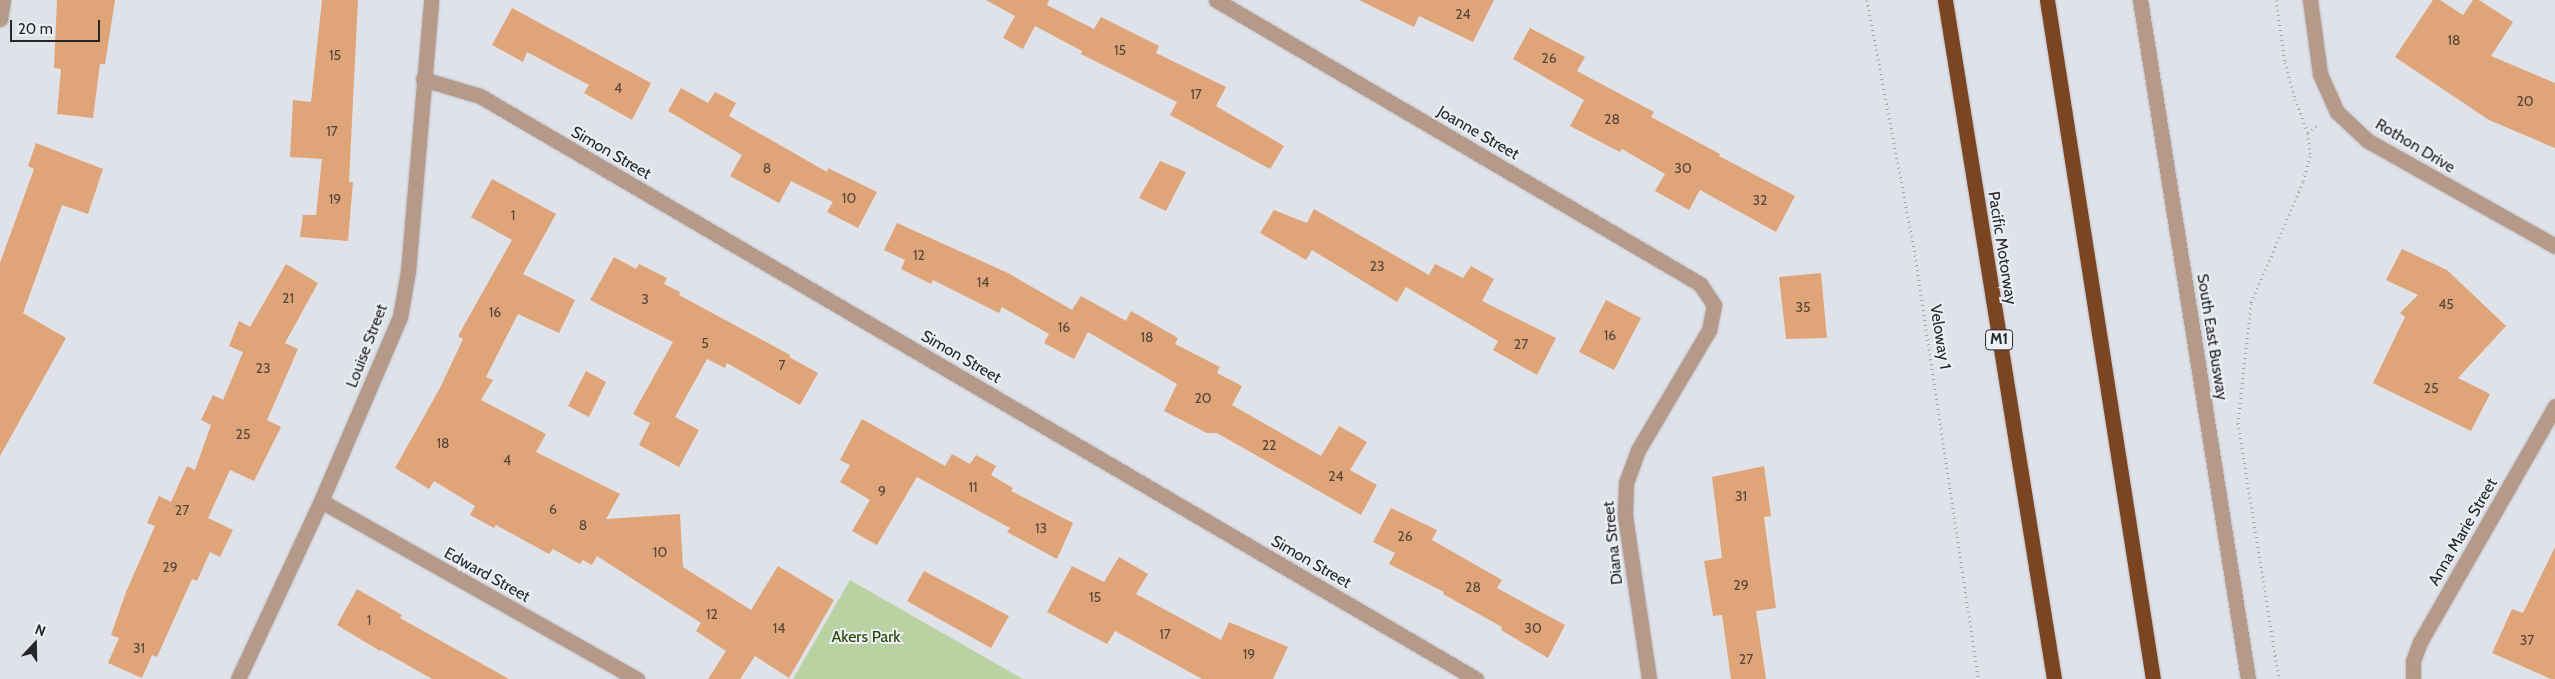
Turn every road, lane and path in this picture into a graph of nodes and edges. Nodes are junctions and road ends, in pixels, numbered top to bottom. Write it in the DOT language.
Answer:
graph roads {
  1 [pos="3,0"];
  2 [pos="431,0"];
  3 [pos="1216,0"];
  4 [pos="1867,0"];
  5 [pos="1945,0"];
  6 [pos="2047,0"];
  7 [pos="2140,0"];
  8 [pos="2276,0"];
  9 [pos="2310,0"];
  10 [pos="0,19"];
  11 [pos="423,79"];
  12 [pos="2555,246"];
  13 [pos="1714,306"];
  14 [pos="2555,406"];
  15 [pos="321,501"];
  16 [pos="238,679"];
  17 [pos="637,679"];
  18 [pos="1476,679"];
  19 [pos="1649,679"];
  20 [pos="1978,679"];
  21 [pos="2054,679"];
  22 [pos="2152,679"];
  23 [pos="2248,679"];
  24 [pos="2279,679"];
  25 [pos="2413,679"];
  1 -- 10 [label="street"];
  2 -- 11 [label="street, Louise Street"];
  3 -- 13 [label="street, Joanne Street"];
  4 -- 20 [label="path, Veloway 1"];
  5 -- 21 [label="highway, Pacific Motorway / M1"];
  6 -- 22 [label="highway"];
  7 -- 23 [label="street, South East Busway"];
  8 -- 24 [label="path"];
  9 -- 12 [label="street, Rothon Drive"];
  11 -- 15 [label="street, Louise Street"];
  11 -- 18 [label="street, Simon Street"];
  13 -- 19 [label="street, Diana Street"];
  14 -- 25 [label="street, Anna Marie Street"];
  15 -- 16 [label="street, Louise Street"];
  15 -- 17 [label="street, Edward Street"];
}
